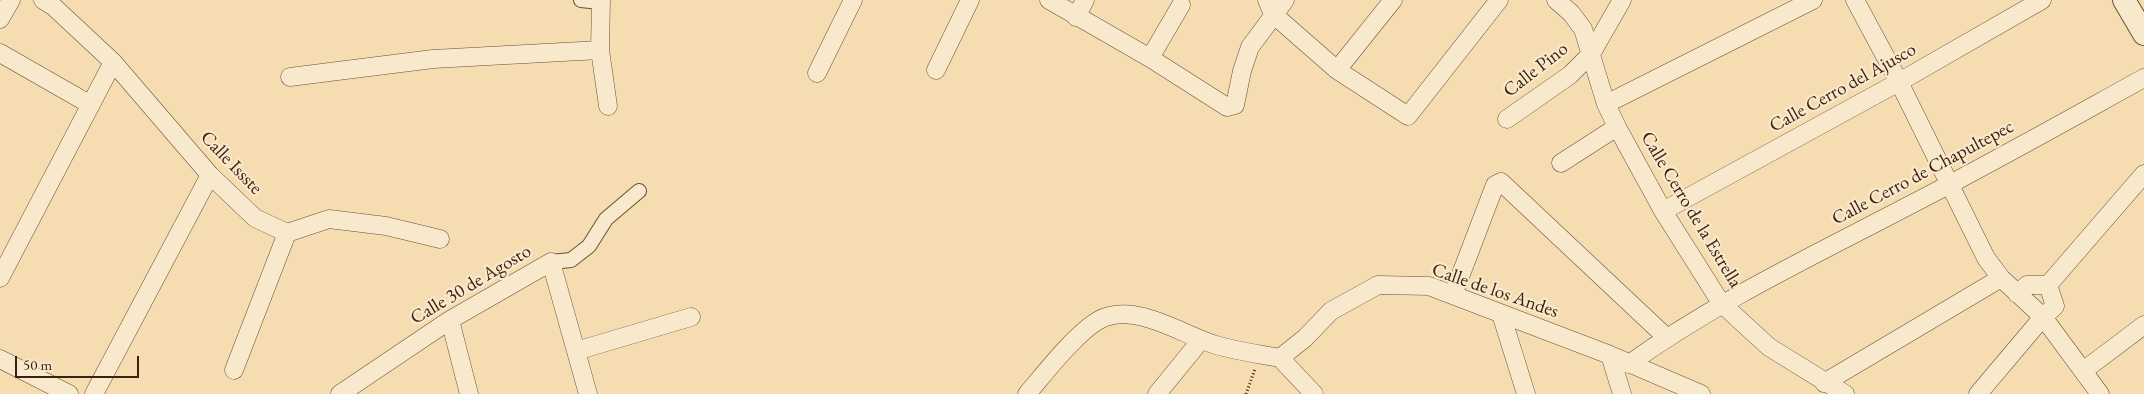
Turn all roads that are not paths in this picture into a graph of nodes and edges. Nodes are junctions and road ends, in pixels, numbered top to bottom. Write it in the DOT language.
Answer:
graph roads {
  1 [pos="43,0"];
  2 [pos="582,0"];
  3 [pos="853,0"];
  4 [pos="970,0"];
  5 [pos="1049,0"];
  6 [pos="1084,0"];
  7 [pos="1285,0"];
  8 [pos="1393,0"];
  9 [pos="1499,0"];
  10 [pos="1556,0"];
  11 [pos="1622,0"];
  12 [pos="1813,0"];
  13 [pos="1855,0"];
  14 [pos="2042,0"];
  15 [pos="2124,0"];
  16 [pos="601,1"];
  17 [pos="1181,5"];
  18 [pos="1572,6"];
  19 [pos="1270,7"];
  20 [pos="1076,17"];
  21 [pos="2144,34"];
  22 [pos="600,50"];
  23 [pos="0,53"];
  24 [pos="1591,54"];
  25 [pos="1150,58"];
  26 [pos="113,62"];
  27 [pos="936,70"];
  28 [pos="1337,70"];
  29 [pos="817,73"];
  30 [pos="290,77"];
  31 [pos="2144,78"];
  32 [pos="1899,82"];
  33 [pos="1606,104"];
  34 [pos="90,106"];
  35 [pos="608,106"];
  36 [pos="1507,119"];
  37 [pos="1617,127"];
  38 [pos="1561,163"];
  39 [pos="2144,174"];
  40 [pos="210,175"];
  41 [pos="1950,185"];
  42 [pos="638,191"];
  43 [pos="1662,211"];
  44 [pos="287,234"];
  45 [pos="440,239"];
  46 [pos="551,262"];
  47 [pos="0,278"];
  48 [pos="2001,278"];
  49 [pos="2048,285"];
  50 [pos="2017,294"];
  51 [pos="1453,295"];
  52 [pos="1721,303"];
  53 [pos="1501,314"];
  54 [pos="2043,316"];
  55 [pos="691,317"];
  56 [pos="450,320"];
  57 [pos="2144,325"];
  58 [pos="1666,337"];
  59 [pos="1201,340"];
  60 [pos="576,351"];
  61 [pos="1610,355"];
  62 [pos="1280,358"];
  63 [pos="0,359"];
  64 [pos="1629,364"];
  65 [pos="234,370"];
  66 [pos="2083,371"];
  67 [pos="1824,383"];
  68 [pos="349,391"];
  69 [pos="69,394"];
  70 [pos="94,394"];
  71 [pos="469,394"];
  72 [pos="588,394"];
  73 [pos="1027,394"];
  74 [pos="1156,394"];
  75 [pos="1314,394"];
  76 [pos="1526,394"];
  77 [pos="1622,394"];
  78 [pos="1701,394"];
  79 [pos="1845,394"];
  80 [pos="1978,394"];
  81 [pos="2100,394"];
  1 -- 26 [label="street, Calle Issste"];
  2 -- 16 [label="street"];
  3 -- 29 [label="street"];
  4 -- 27 [label="street"];
  5 -- 20 [label="street"];
  6 -- 20 [label="street"];
  7 -- 19 [label="street"];
  8 -- 28 [label="street"];
  9 -- 28 [label="street"];
  10 -- 18 [label="street, Calle Cerro de la Estrella"];
  11 -- 24 [label="street"];
  12 -- 33 [label="street"];
  13 -- 32 [label="street"];
  14 -- 32 [label="street, Calle Cerro del Ajusco"];
  15 -- 21 [label="street"];
  16 -- 22 [label="street"];
  17 -- 25 [label="street"];
  18 -- 24 [label="street, Calle Cerro de la Estrella"];
  19 -- 25 [label="street"];
  19 -- 28 [label="street"];
  20 -- 25 [label="street"];
  22 -- 30 [label="street"];
  22 -- 35 [label="street"];
  23 -- 34 [label="street"];
  24 -- 33 [label="street, Calle Cerro de la Estrella"];
  24 -- 36 [label="street, Calle Pino"];
  26 -- 34 [label="street"];
  26 -- 40 [label="street, Calle Issste"];
  31 -- 41 [label="street, Calle Cerro de Chapultepec"];
  32 -- 41 [label="street"];
  32 -- 43 [label="street, Calle Cerro del Ajusco"];
  33 -- 37 [label="street, Calle Cerro de la Estrella"];
  34 -- 47 [label="street"];
  37 -- 38 [label="street"];
  37 -- 43 [label="street, Calle Cerro de la Estrella"];
  39 -- 49 [label="street"];
  40 -- 44 [label="street, Calle Issste"];
  40 -- 70 [label="street"];
  41 -- 48 [label="street"];
  41 -- 52 [label="street, Calle Cerro de Chapultepec"];
  42 -- 46 [label="street, Calle 30 de Agosto"];
  43 -- 52 [label="street, Calle Cerro de la Estrella"];
  44 -- 45 [label="street"];
  44 -- 65 [label="street"];
  46 -- 56 [label="street, Calle 30 de Agosto"];
  46 -- 60 [label="street"];
  48 -- 50 [label="street"];
  48 -- 67 [label="street"];
  49 -- 50 [label="street"];
  49 -- 54 [label="street"];
  50 -- 54 [label="street"];
  51 -- 53 [label="street, Calle de los Andes"];
  51 -- 58 [label="street"];
  51 -- 62 [label="street, Calle de los Andes"];
  52 -- 58 [label="street, Calle Cerro de Chapultepec"];
  52 -- 67 [label="street, Calle Cerro de la Estrella"];
  53 -- 61 [label="street, Calle de los Andes"];
  53 -- 76 [label="street"];
  54 -- 66 [label="street"];
  54 -- 80 [label="street"];
  55 -- 60 [label="street"];
  56 -- 68 [label="street, Calle 30 de Agosto"];
  56 -- 71 [label="street"];
  57 -- 66 [label="street"];
  58 -- 64 [label="street, Calle Cerro de Chapultepec"];
  59 -- 62 [label="street"];
  59 -- 73 [label="street"];
  59 -- 74 [label="street"];
  60 -- 72 [label="street"];
  61 -- 64 [label="street, Calle de los Andes"];
  61 -- 77 [label="street"];
  62 -- 75 [label="street"];
  63 -- 69 [label="street"];
  64 -- 78 [label="street, Calle de los Andes"];
  66 -- 81 [label="street"];
  67 -- 79 [label="street, Calle Cerro de la Estrella"];
}
